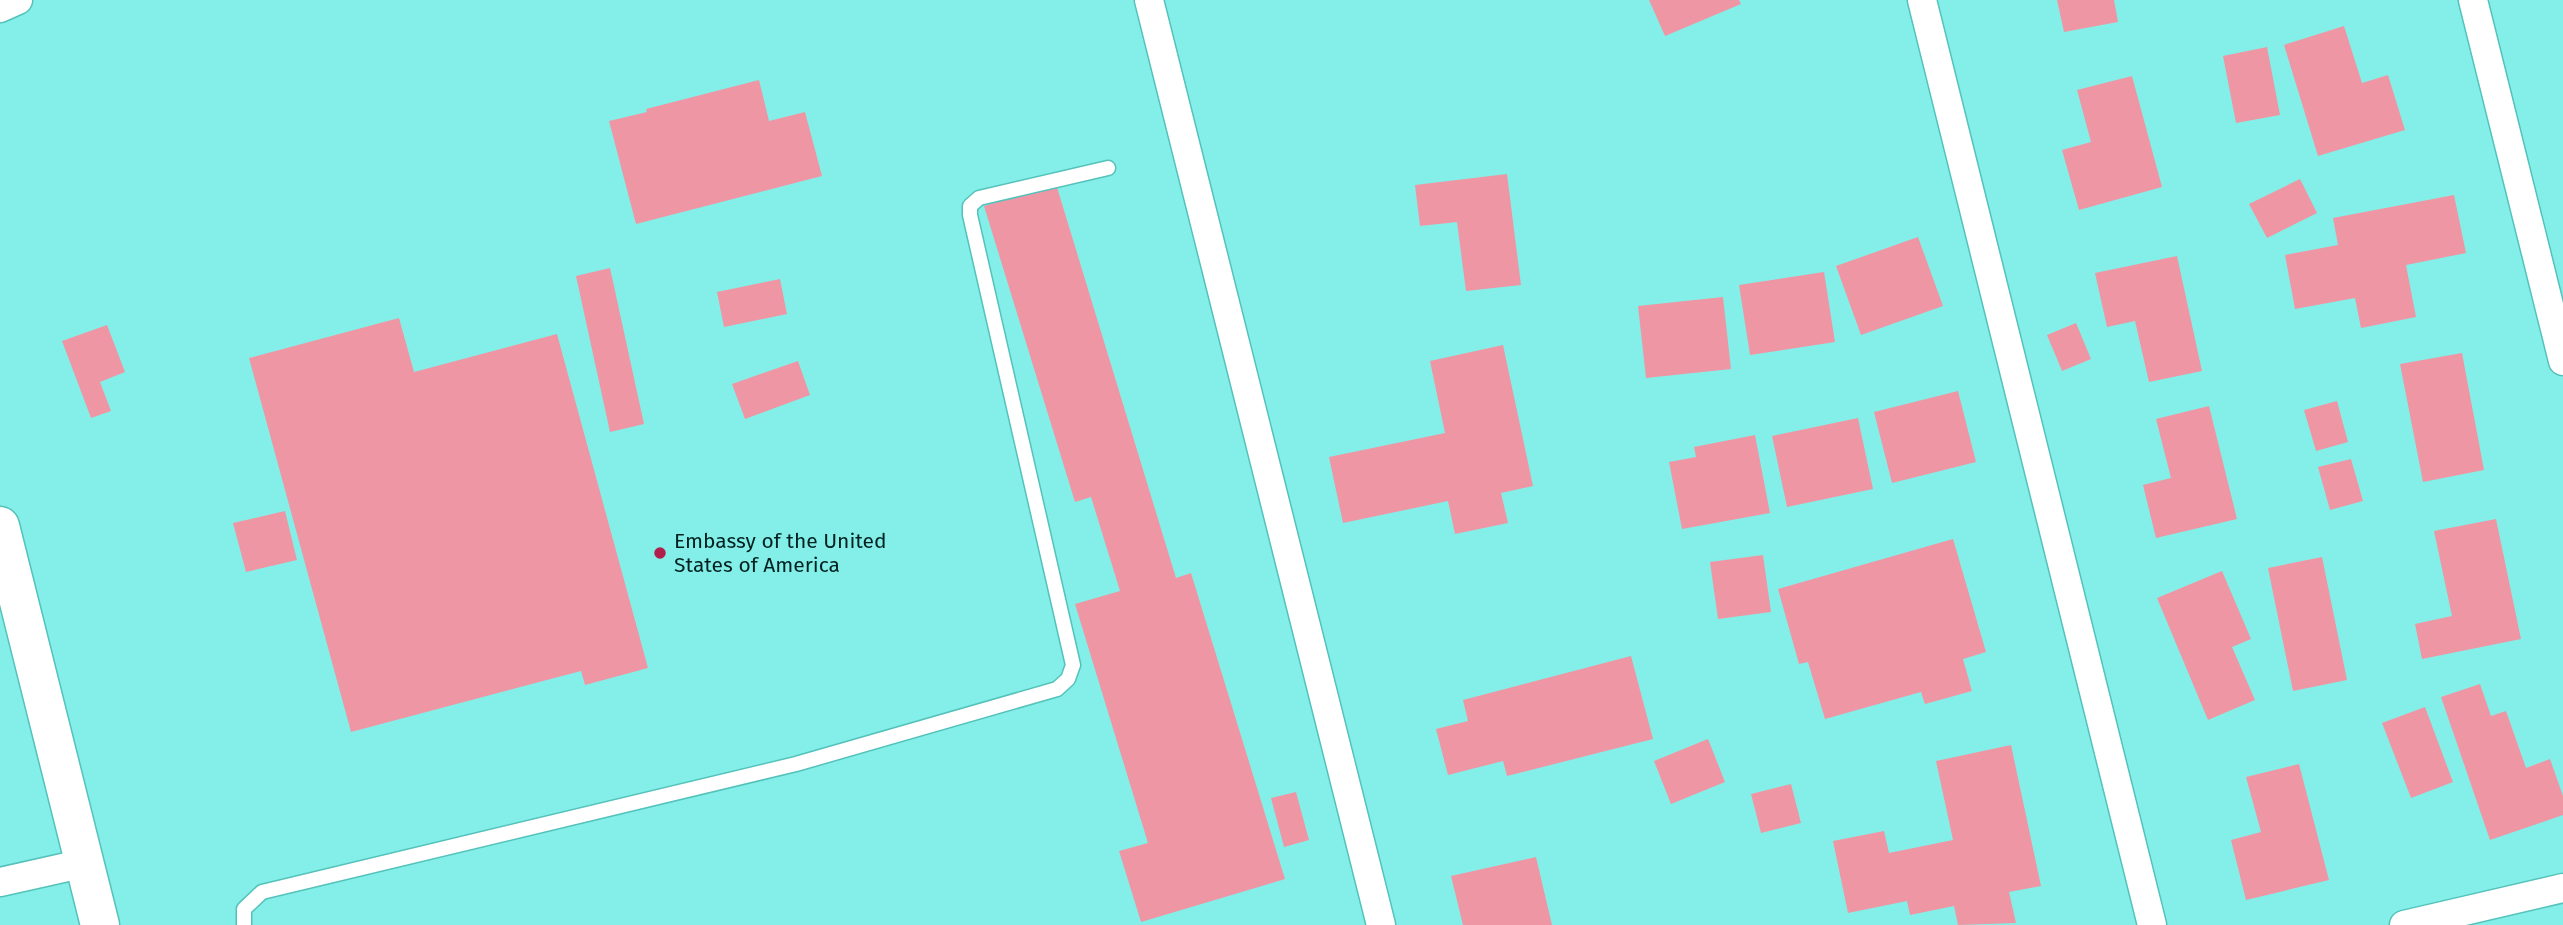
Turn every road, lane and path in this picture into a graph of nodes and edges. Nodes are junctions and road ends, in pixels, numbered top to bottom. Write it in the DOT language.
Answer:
graph roads {
  1 [pos="18,0"];
  2 [pos="1149,0"];
  3 [pos="1922,0"];
  4 [pos="2473,0"];
  5 [pos="0,8"];
  6 [pos="1108,168"];
  7 [pos="2563,361"];
  8 [pos="0,526"];
  9 [pos="85,863"];
  10 [pos="0,882"];
  11 [pos="2563,888"];
  12 [pos="100,925"];
  13 [pos="244,925"];
  14 [pos="1381,925"];
  15 [pos="2152,925"];
  16 [pos="2404,925"];
  1 -- 5 [label="street"];
  2 -- 14 [label="street"];
  3 -- 15 [label="street"];
  4 -- 7 [label="street"];
  6 -- 13 [label="lane"];
  8 -- 9 [label="street"];
  9 -- 10 [label="street"];
  9 -- 12 [label="street"];
  11 -- 16 [label="street"];
}
